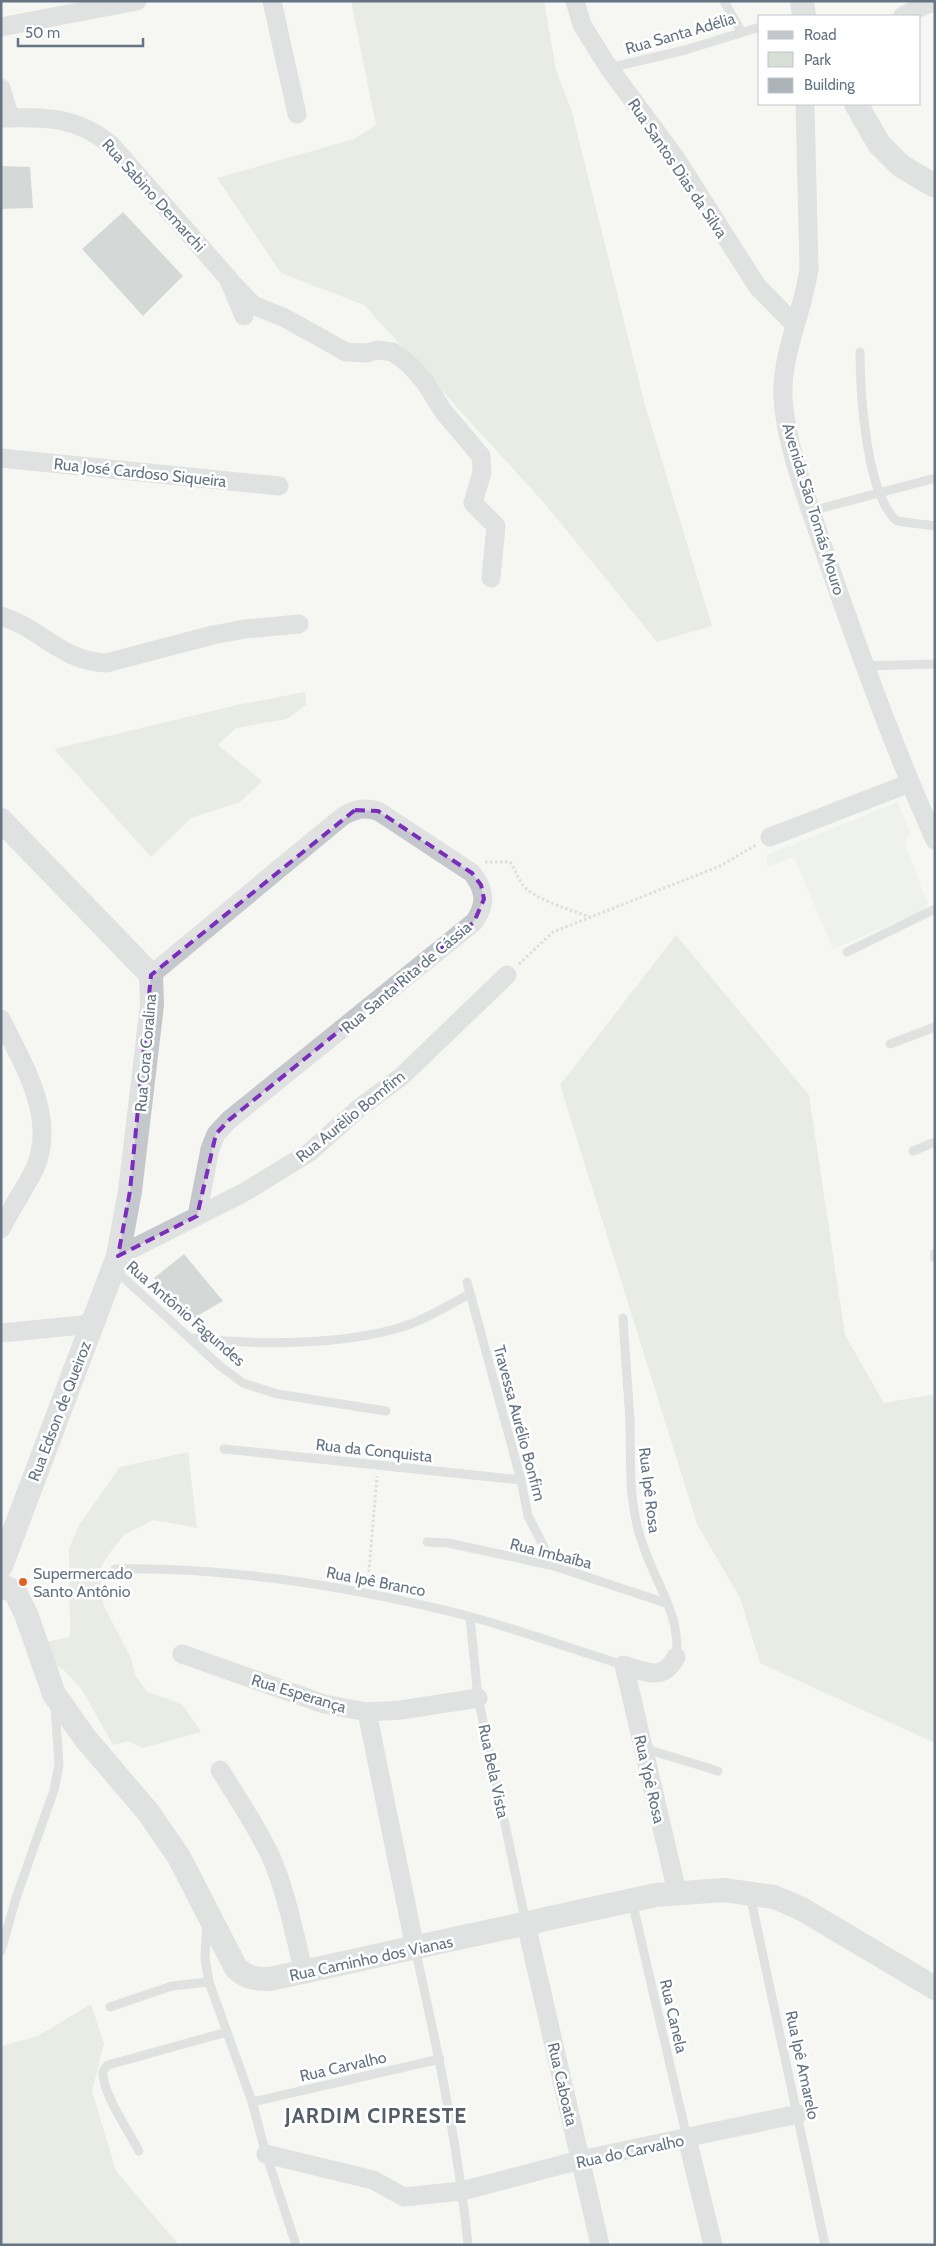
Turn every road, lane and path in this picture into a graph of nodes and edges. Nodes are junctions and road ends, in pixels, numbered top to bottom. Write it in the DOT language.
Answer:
graph roads {
  1 [pos="137,1"];
  2 [pos="272,1"];
  3 [pos="575,1"];
  4 [pos="724,1"];
  5 [pos="802,1"];
  6 [pos="928,3"];
  7 [pos="804,15"];
  8 [pos="906,15"];
  9 [pos="1,27"];
  10 [pos="758,27"];
  11 [pos="741,31"];
  12 [pos="609,68"];
  13 [pos="1,88"];
  14 [pos="806,105"];
  15 [pos="857,105"];
  16 [pos="298,114"];
  17 [pos="6,118"];
  18 [pos="935,186"];
  19 [pos="230,281"];
  20 [pos="244,316"];
  21 [pos="795,325"];
  22 [pos="860,352"];
  23 [pos="1,458"];
  24 [pos="935,478"];
  25 [pos="279,486"];
  26 [pos="878,493"];
  27 [pos="811,511"];
  28 [pos="935,526"];
  29 [pos="491,578"];
  30 [pos="1,616"];
  31 [pos="300,624"];
  32 [pos="935,664"];
  33 [pos="863,666"];
  34 [pos="910,783"];
  35 [pos="1,820"];
  36 [pos="770,837"];
  37 [pos="935,840"];
  38 [pos="455,862"];
  39 [pos="935,909"];
  40 [pos="590,918"];
  41 [pos="847,952"];
  42 [pos="152,975"];
  43 [pos="507,975"];
  44 [pos="1,1020"];
  45 [pos="935,1027"];
  46 [pos="890,1044"];
  47 [pos="935,1142"];
  48 [pos="913,1151"];
  49 [pos="197,1216"];
  50 [pos="1,1229"];
  51 [pos="935,1253"];
  52 [pos="935,1258"];
  53 [pos="116,1262"];
  54 [pos="467,1282"];
  55 [pos="470,1294"];
  56 [pos="623,1318"];
  57 [pos="92,1324"];
  58 [pos="1,1333"];
  59 [pos="190,1338"];
  60 [pos="386,1411"];
  61 [pos="224,1449"];
  62 [pos="378,1466"];
  63 [pos="521,1480"];
  64 [pos="427,1542"];
  65 [pos="3,1548"];
  66 [pos="554,1566"];
  67 [pos="115,1569"];
  68 [pos="1,1585"];
  69 [pos="366,1593"];
  70 [pos="666,1603"];
  71 [pos="470,1617"];
  72 [pos="182,1654"];
  73 [pos="676,1658"];
  74 [pos="624,1666"];
  75 [pos="54,1694"];
  76 [pos="478,1698"];
  77 [pos="366,1712"];
  78 [pos="643,1748"];
  79 [pos="220,1770"];
  80 [pos="718,1771"];
  81 [pos="677,1892"];
  82 [pos="750,1892"];
  83 [pos="632,1900"];
  84 [pos="208,1913"];
  85 [pos="526,1924"];
  86 [pos="415,1948"];
  87 [pos="1,1951"];
  88 [pos="304,1972"];
  89 [pos="209,1982"];
  90 [pos="935,1988"];
  91 [pos="110,2007"];
  92 [pos="227,2032"];
  93 [pos="440,2059"];
  94 [pos="252,2102"];
  95 [pos="798,2114"];
  96 [pos="687,2138"];
  97 [pos="139,2151"];
  98 [pos="266,2154"];
  99 [pos="580,2160"];
  100 [pos="462,2191"];
  101 [pos="296,2245"];
  102 [pos="468,2245"];
  103 [pos="600,2245"];
  104 [pos="712,2245"];
  105 [pos="825,2245"];
  1 -- 9 [label="street"];
  2 -- 16 [label="street"];
  3 -- 12 [label="street, Rua Santos Dias da Silva"];
  4 -- 11 [label="lane"];
  5 -- 7 [label="street"];
  6 -- 8 [label="street"];
  10 -- 11 [label="lane, Rua Santa Adélia"];
  11 -- 12 [label="lane, Rua Santa Adélia"];
  12 -- 21 [label="street, Rua Santos Dias da Silva"];
  13 -- 17 [label="street"];
  14 -- 21 [label="street, Avenida São Tomás Mouro"];
  15 -- 18 [label="street"];
  17 -- 19 [label="street, Rua Sabino Demarchi"];
  19 -- 20 [label="street, Rua Sabino Demarchi"];
  19 -- 29 [label="street"];
  21 -- 27 [label="street, Avenida São Tomás Mouro"];
  22 -- 26 [label="lane"];
  23 -- 25 [label="street, Rua José Cardoso Siqueira"];
  24 -- 26 [label="lane"];
  26 -- 27 [label="lane"];
  26 -- 28 [label="lane"];
  27 -- 33 [label="street, Avenida São Tomás Mouro"];
  30 -- 31 [label="street"];
  32 -- 33 [label="lane"];
  33 -- 34 [label="street, Avenida São Tomás Mouro"];
  34 -- 36 [label="street"];
  34 -- 37 [label="street, Avenida São Tomás Mouro"];
  35 -- 42 [label="street, Rua Cora Coralina"];
  36 -- 40 [label="path"];
  38 -- 40 [label="path"];
  38 -- 42 [label="street, Rua Santa Rita de Cássia"];
  38 -- 49 [label="street, Rua Santa Rita de Cássia"];
  39 -- 41 [label="lane"];
  40 -- 43 [label="path"];
  42 -- 53 [label="street, Rua Cora Coralina"];
  43 -- 49 [label="street, Rua Aurèlio Bomfim"];
  44 -- 50 [label="street"];
  45 -- 46 [label="lane"];
  47 -- 48 [label="lane"];
  49 -- 53 [label="street, Rua Aurèlio Bomfim"];
  51 -- 52 [label="lane"];
  53 -- 57 [label="street, Rua Edson de Queiroz"];
  53 -- 59 [label="lane, Rua Antônio Fagundes"];
  54 -- 55 [label="lane, Travessa Aurélio Bonfim"];
  55 -- 59 [label="lane"];
  55 -- 63 [label="lane, Travessa Aurélio Bonfim"];
  56 -- 70 [label="lane, Rua Ipê Rosa"];
  57 -- 58 [label="street"];
  57 -- 65 [label="street, Rua Edson de Queiroz"];
  59 -- 60 [label="lane, Rua Antônio Fagundes"];
  61 -- 62 [label="lane, Rua da Conquista"];
  62 -- 63 [label="lane, Rua da Conquista"];
  62 -- 69 [label="path"];
  63 -- 66 [label="lane, Travessa Aurélio Bonfim"];
  64 -- 66 [label="lane, Rua Imbaíba"];
  66 -- 70 [label="lane, Rua Imbaíba"];
  67 -- 69 [label="lane, Rua Ipê Branco"];
  68 -- 75 [label="street, Rua Caminho dos Vianas"];
  69 -- 71 [label="lane, Rua Ipê Branco"];
  70 -- 73 [label="lane, Rua Ipê Rosa"];
  71 -- 74 [label="lane, Rua Ipê Branco"];
  71 -- 76 [label="lane, Rua Bela Vista"];
  72 -- 77 [label="street, Rua Esperança"];
  73 -- 74 [label="street"];
  74 -- 78 [label="street, Rua Ypê Rosa"];
  75 -- 84 [label="street, Rua Caminho dos Vianas"];
  75 -- 87 [label="lane"];
  76 -- 77 [label="street, Rua Esperança"];
  76 -- 85 [label="lane, Rua Bela Vista"];
  77 -- 86 [label="street"];
  78 -- 80 [label="lane"];
  78 -- 81 [label="street, Rua Ypê Rosa"];
  79 -- 88 [label="street"];
  81 -- 82 [label="street, Rua Caminho dos Vianas"];
  81 -- 83 [label="street, Rua Caminho dos Vianas"];
  82 -- 90 [label="street, Rua Caminho dos Vianas"];
  82 -- 95 [label="lane, Rua Ipê Amarelo"];
  83 -- 85 [label="street, Rua Caminho dos Vianas"];
  83 -- 96 [label="lane, Rua Canela"];
  84 -- 88 [label="street, Rua Caminho dos Vianas"];
  84 -- 89 [label="lane"];
  85 -- 86 [label="street, Rua Caminho dos Vianas"];
  85 -- 99 [label="street, Rua Caboata"];
  86 -- 88 [label="street, Rua Caminho dos Vianas"];
  86 -- 93 [label="lane"];
  89 -- 91 [label="lane"];
  89 -- 92 [label="lane"];
  92 -- 94 [label="lane"];
  92 -- 97 [label="lane"];
  93 -- 94 [label="lane, Rua Carvalho"];
  93 -- 100 [label="lane"];
  94 -- 98 [label="lane"];
  95 -- 96 [label="street, Rua do Carvalho"];
  95 -- 105 [label="lane, Rua Ipê Amarelo"];
  96 -- 99 [label="street, Rua do Carvalho"];
  96 -- 104 [label="street"];
  98 -- 100 [label="street, Rua do Carvalho"];
  98 -- 101 [label="lane"];
  99 -- 100 [label="street, Rua do Carvalho"];
  99 -- 103 [label="street, Rua Caboata"];
  100 -- 102 [label="lane"];
}
